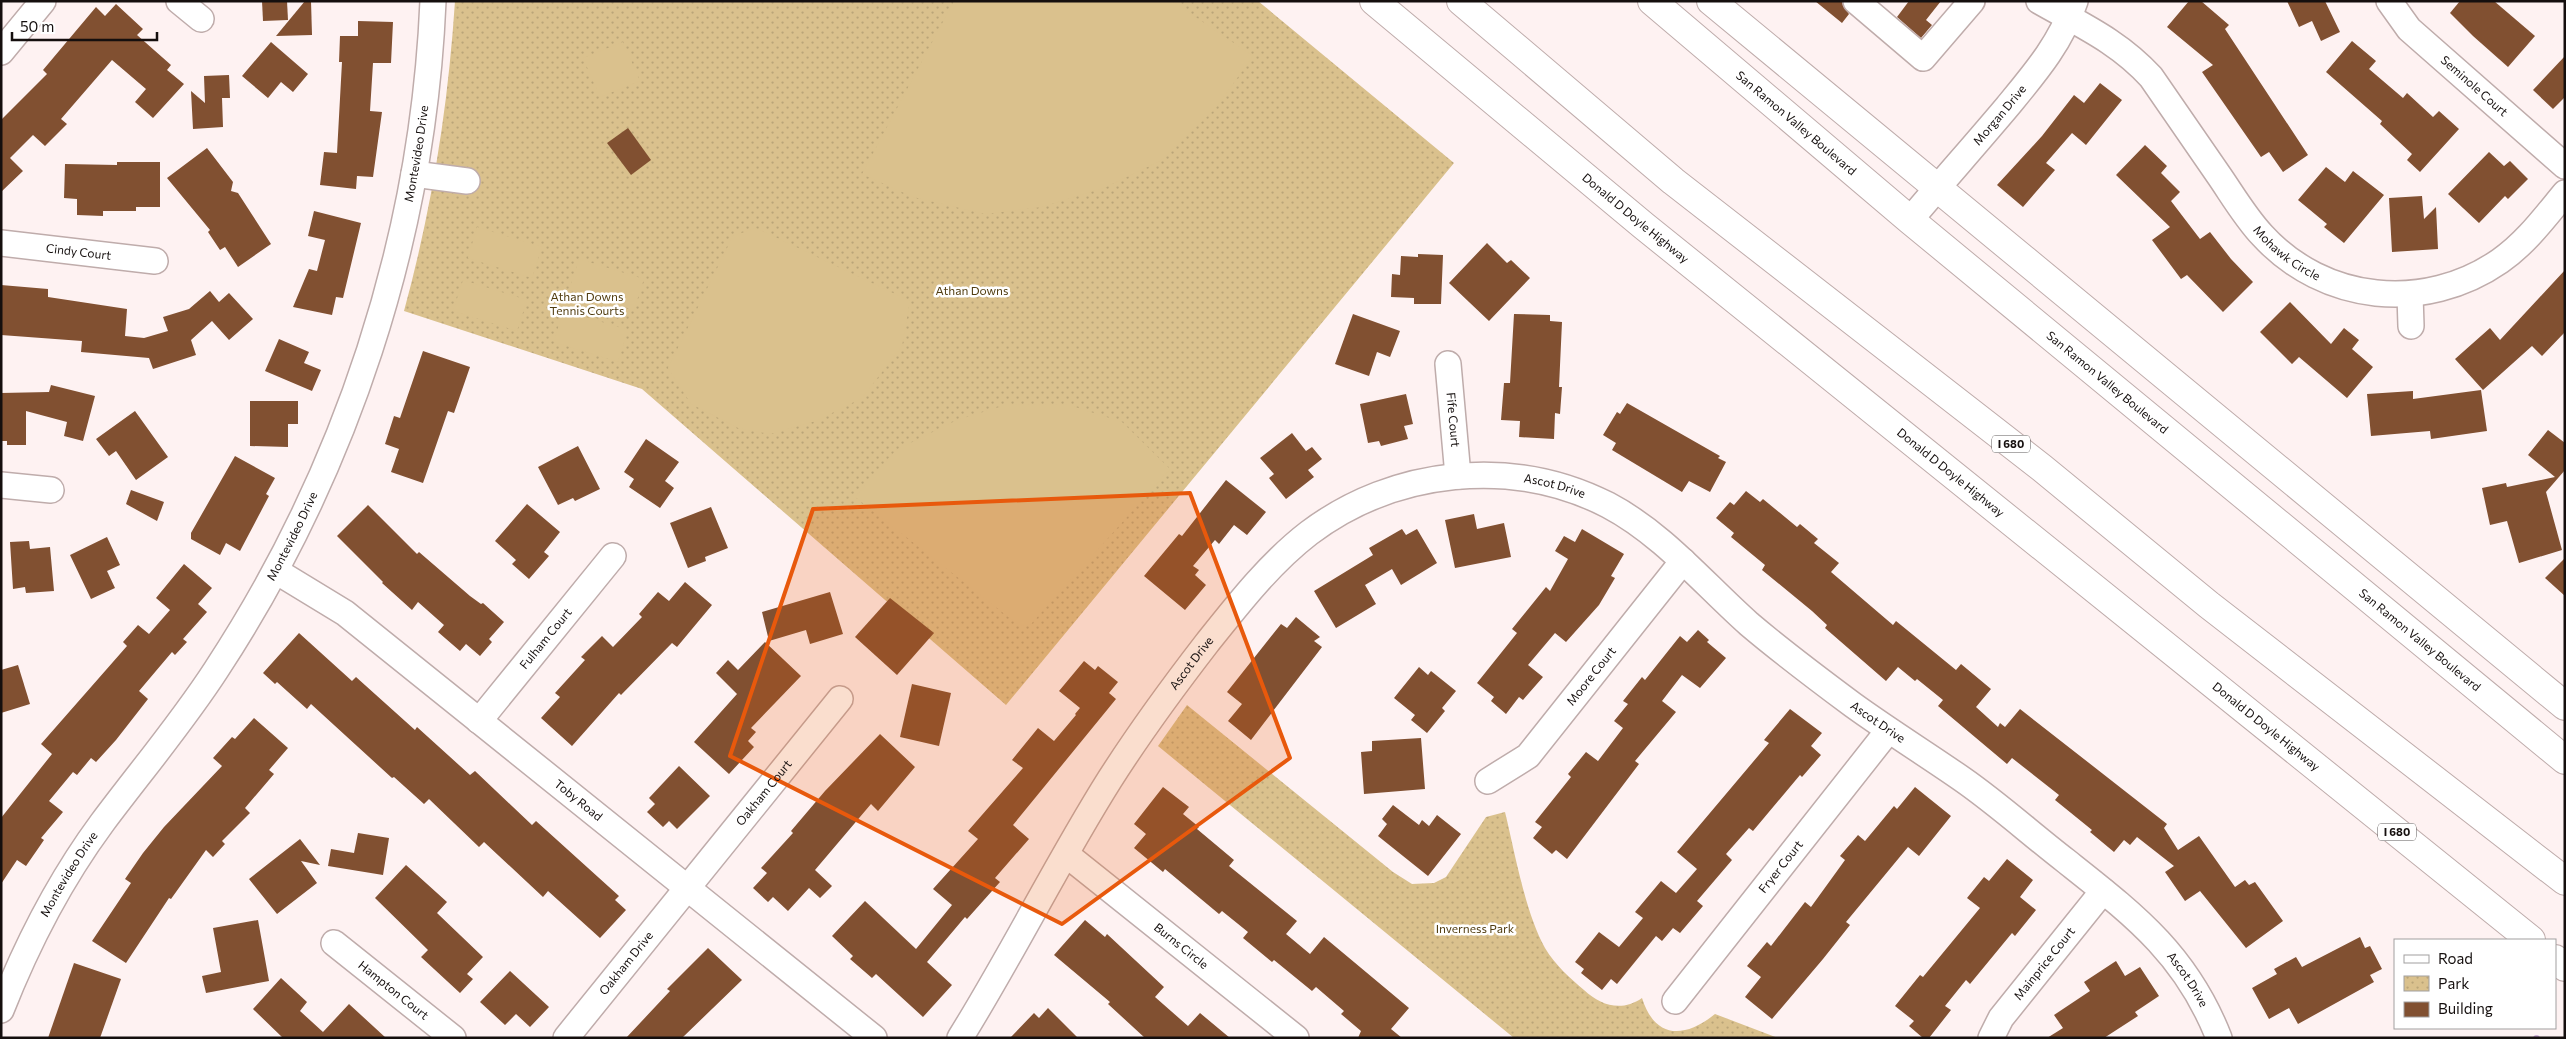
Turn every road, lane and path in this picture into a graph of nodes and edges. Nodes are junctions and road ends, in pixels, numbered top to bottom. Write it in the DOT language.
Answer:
graph roads {
  1 [pos="43,1"];
  2 [pos="179,1"];
  3 [pos="433,1"];
  4 [pos="1374,1"];
  5 [pos="1461,1"];
  6 [pos="1652,1"];
  7 [pos="1712,1"];
  8 [pos="1856,1"];
  9 [pos="1972,1"];
  10 [pos="2039,1"];
  11 [pos="2389,1"];
  12 [pos="2072,10"];
  13 [pos="201,19"];
  14 [pos="1,52"];
  15 [pos="2565,166"];
  16 [pos="414,174"];
  17 [pos="467,181"];
  18 [pos="1936,189"];
  19 [pos="2565,193"];
  20 [pos="1910,220"];
  21 [pos="1,243"];
  22 [pos="155,260"];
  23 [pos="2410,295"];
  24 [pos="2411,326"];
  25 [pos="1448,364"];
  26 [pos="1458,476"];
  27 [pos="1,485"];
  28 [pos="51,490"];
  29 [pos="613,556"];
  30 [pos="1683,561"];
  31 [pos="276,571"];
  32 [pos="840,699"];
  33 [pos="2565,706"];
  34 [pos="479,721"];
  35 [pos="1888,731"];
  36 [pos="2565,760"];
  37 [pos="1488,781"];
  38 [pos="1067,855"];
  39 [pos="2565,882"];
  40 [pos="688,888"];
  41 [pos="2103,891"];
  42 [pos="2530,939"];
  43 [pos="334,942"];
  44 [pos="1675,1001"];
  45 [pos="1,1010"];
  46 [pos="453,1038"];
  47 [pos="566,1038"];
  48 [pos="874,1038"];
  49 [pos="960,1038"];
  50 [pos="1296,1038"];
  51 [pos="1991,1038"];
  52 [pos="2219,1038"];
  1 -- 14 [label="street"];
  2 -- 13 [label="street"];
  3 -- 16 [label="street, Montevideo Drive"];
  4 -- 42 [label="main road, Donald D Doyle Highway / I 680"];
  5 -- 39 [label="main road, I 680"];
  6 -- 20 [label="main road, San Ramon Valley Boulevard"];
  7 -- 18 [label="main road"];
  8 -- 9 [label="street"];
  10 -- 12 [label="street, Mohawk Circle"];
  11 -- 15 [label="street, Seminole Court"];
  12 -- 18 [label="street, Morgan Drive"];
  12 -- 23 [label="street, Mohawk Circle"];
  16 -- 17 [label="street"];
  16 -- 31 [label="street, Montevideo Drive"];
  18 -- 20 [label="street, Morgan Drive"];
  18 -- 33 [label="main road"];
  19 -- 23 [label="street, Mohawk Circle"];
  20 -- 36 [label="main road, San Ramon Valley Boulevard"];
  21 -- 22 [label="street, Cindy Court"];
  23 -- 24 [label="street"];
  25 -- 26 [label="street, Fife Court"];
  26 -- 30 [label="street, Ascot Drive"];
  26 -- 38 [label="street, Ascot Drive"];
  27 -- 28 [label="street"];
  29 -- 34 [label="street, Fulham Court"];
  30 -- 35 [label="street, Ascot Drive"];
  30 -- 37 [label="street, Moore Court"];
  31 -- 34 [label="street, Toby Road"];
  31 -- 45 [label="street, Montevideo Drive"];
  32 -- 40 [label="street, Oakham Court"];
  34 -- 40 [label="street, Toby Road"];
  35 -- 41 [label="street, Ascot Drive"];
  35 -- 44 [label="street, Fryer Court"];
  38 -- 49 [label="street, Ascot Drive"];
  38 -- 50 [label="street, Burns Circle"];
  40 -- 47 [label="street, Oakham Drive"];
  40 -- 48 [label="street, Toby Road"];
  41 -- 51 [label="street, Mainprice Court"];
  41 -- 52 [label="street, Ascot Drive"];
  43 -- 46 [label="street, Hampton Court"];
}
